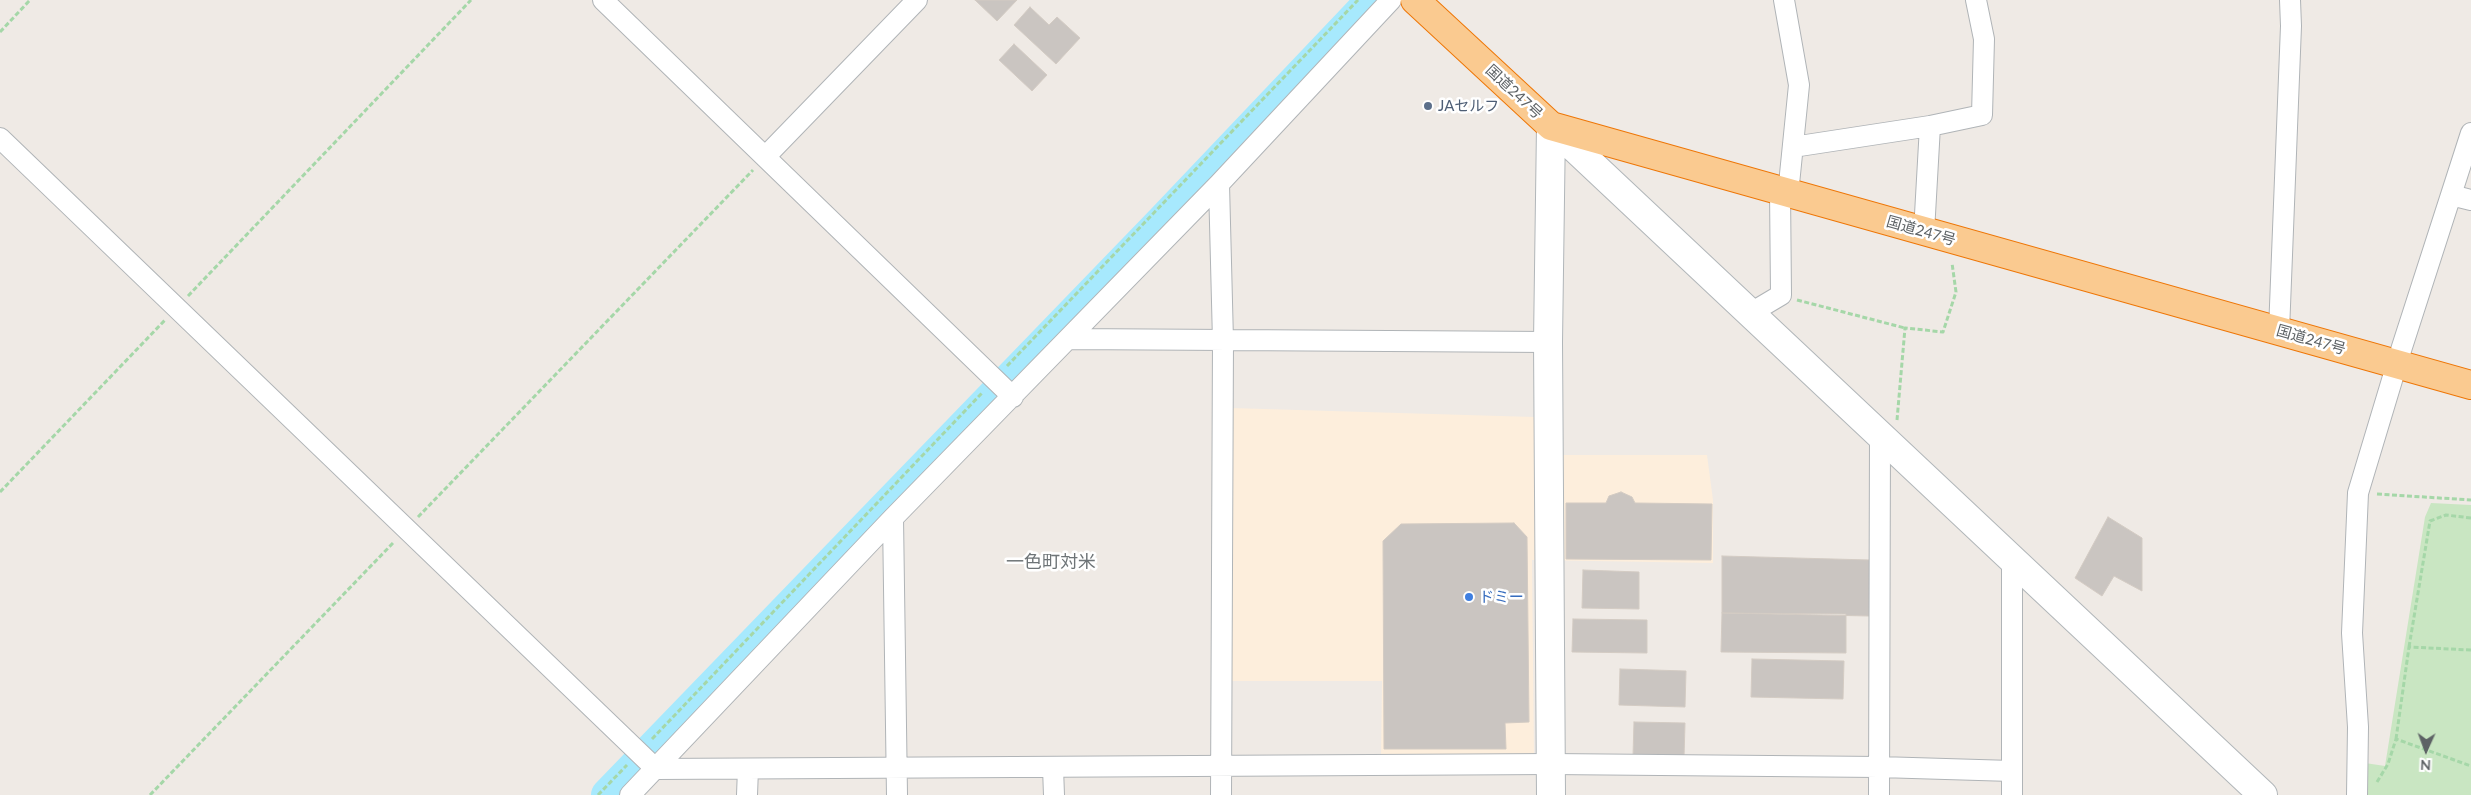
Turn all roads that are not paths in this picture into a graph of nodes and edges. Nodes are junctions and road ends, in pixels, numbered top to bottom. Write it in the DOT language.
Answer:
graph roads {
  1 [pos="603,0"];
  2 [pos="917,0"];
  3 [pos="1391,0"];
  4 [pos="1415,0"];
  5 [pos="1784,0"];
  6 [pos="1976,0"];
  7 [pos="2290,0"];
  8 [pos="1551,126"];
  9 [pos="1930,126"];
  10 [pos="2471,132"];
  11 [pos="0,138"];
  12 [pos="1793,147"];
  13 [pos="765,157"];
  14 [pos="1219,184"];
  15 [pos="1784,193"];
  16 [pos="2451,194"];
  17 [pos="2471,200"];
  18 [pos="1924,232"];
  19 [pos="1749,314"];
  20 [pos="2279,331"];
  21 [pos="1068,339"];
  22 [pos="1222,341"];
  23 [pos="1548,342"];
  24 [pos="2396,364"];
  25 [pos="2471,385"];
  26 [pos="1013,397"];
  27 [pos="1887,443"];
  28 [pos="893,518"];
  29 [pos="2012,561"];
  30 [pos="1551,764"];
  31 [pos="1221,767"];
  32 [pos="1879,767"];
  33 [pos="1054,768"];
  34 [pos="656,769"];
  35 [pos="748,769"];
  36 [pos="897,769"];
  37 [pos="2012,771"];
  38 [pos="2253,791"];
  39 [pos="630,795"];
  40 [pos="748,795"];
  41 [pos="897,795"];
  42 [pos="1054,795"];
  43 [pos="1221,795"];
  44 [pos="1551,795"];
  45 [pos="1879,795"];
  46 [pos="2012,795"];
  47 [pos="2357,795"];
  1 -- 13 [label="street"];
  2 -- 13 [label="street"];
  3 -- 14 [label="street"];
  4 -- 8 [label="highway, 国道247号"];
  5 -- 12 [label="street"];
  6 -- 9 [label="street"];
  7 -- 20 [label="street"];
  8 -- 15 [label="highway, 国道247号"];
  8 -- 19 [label="street"];
  8 -- 23 [label="street"];
  9 -- 12 [label="street"];
  9 -- 18 [label="street"];
  10 -- 16 [label="street"];
  11 -- 34 [label="street"];
  12 -- 15 [label="street"];
  13 -- 26 [label="street"];
  14 -- 21 [label="street"];
  14 -- 22 [label="street"];
  15 -- 18 [label="highway, 国道247号"];
  15 -- 19 [label="street"];
  16 -- 17 [label="street"];
  16 -- 24 [label="street"];
  18 -- 20 [label="highway, 国道247号"];
  19 -- 27 [label="street"];
  20 -- 24 [label="highway, 国道247号"];
  21 -- 22 [label="street"];
  21 -- 26 [label="street"];
  22 -- 23 [label="street"];
  22 -- 31 [label="street"];
  23 -- 30 [label="street"];
  24 -- 25 [label="highway, 国道247号"];
  24 -- 47 [label="street"];
  26 -- 28 [label="street"];
  27 -- 29 [label="street"];
  27 -- 32 [label="street"];
  28 -- 34 [label="street"];
  28 -- 36 [label="street"];
  29 -- 37 [label="street"];
  29 -- 38 [label="street"];
  30 -- 31 [label="street"];
  30 -- 32 [label="street"];
  30 -- 44 [label="street"];
  31 -- 33 [label="street"];
  31 -- 43 [label="street"];
  32 -- 37 [label="street"];
  32 -- 45 [label="street"];
  33 -- 36 [label="street"];
  33 -- 42 [label="street"];
  34 -- 35 [label="street"];
  34 -- 39 [label="street"];
  35 -- 36 [label="street"];
  35 -- 40 [label="street"];
  36 -- 41 [label="street"];
  37 -- 46 [label="street"];
}
